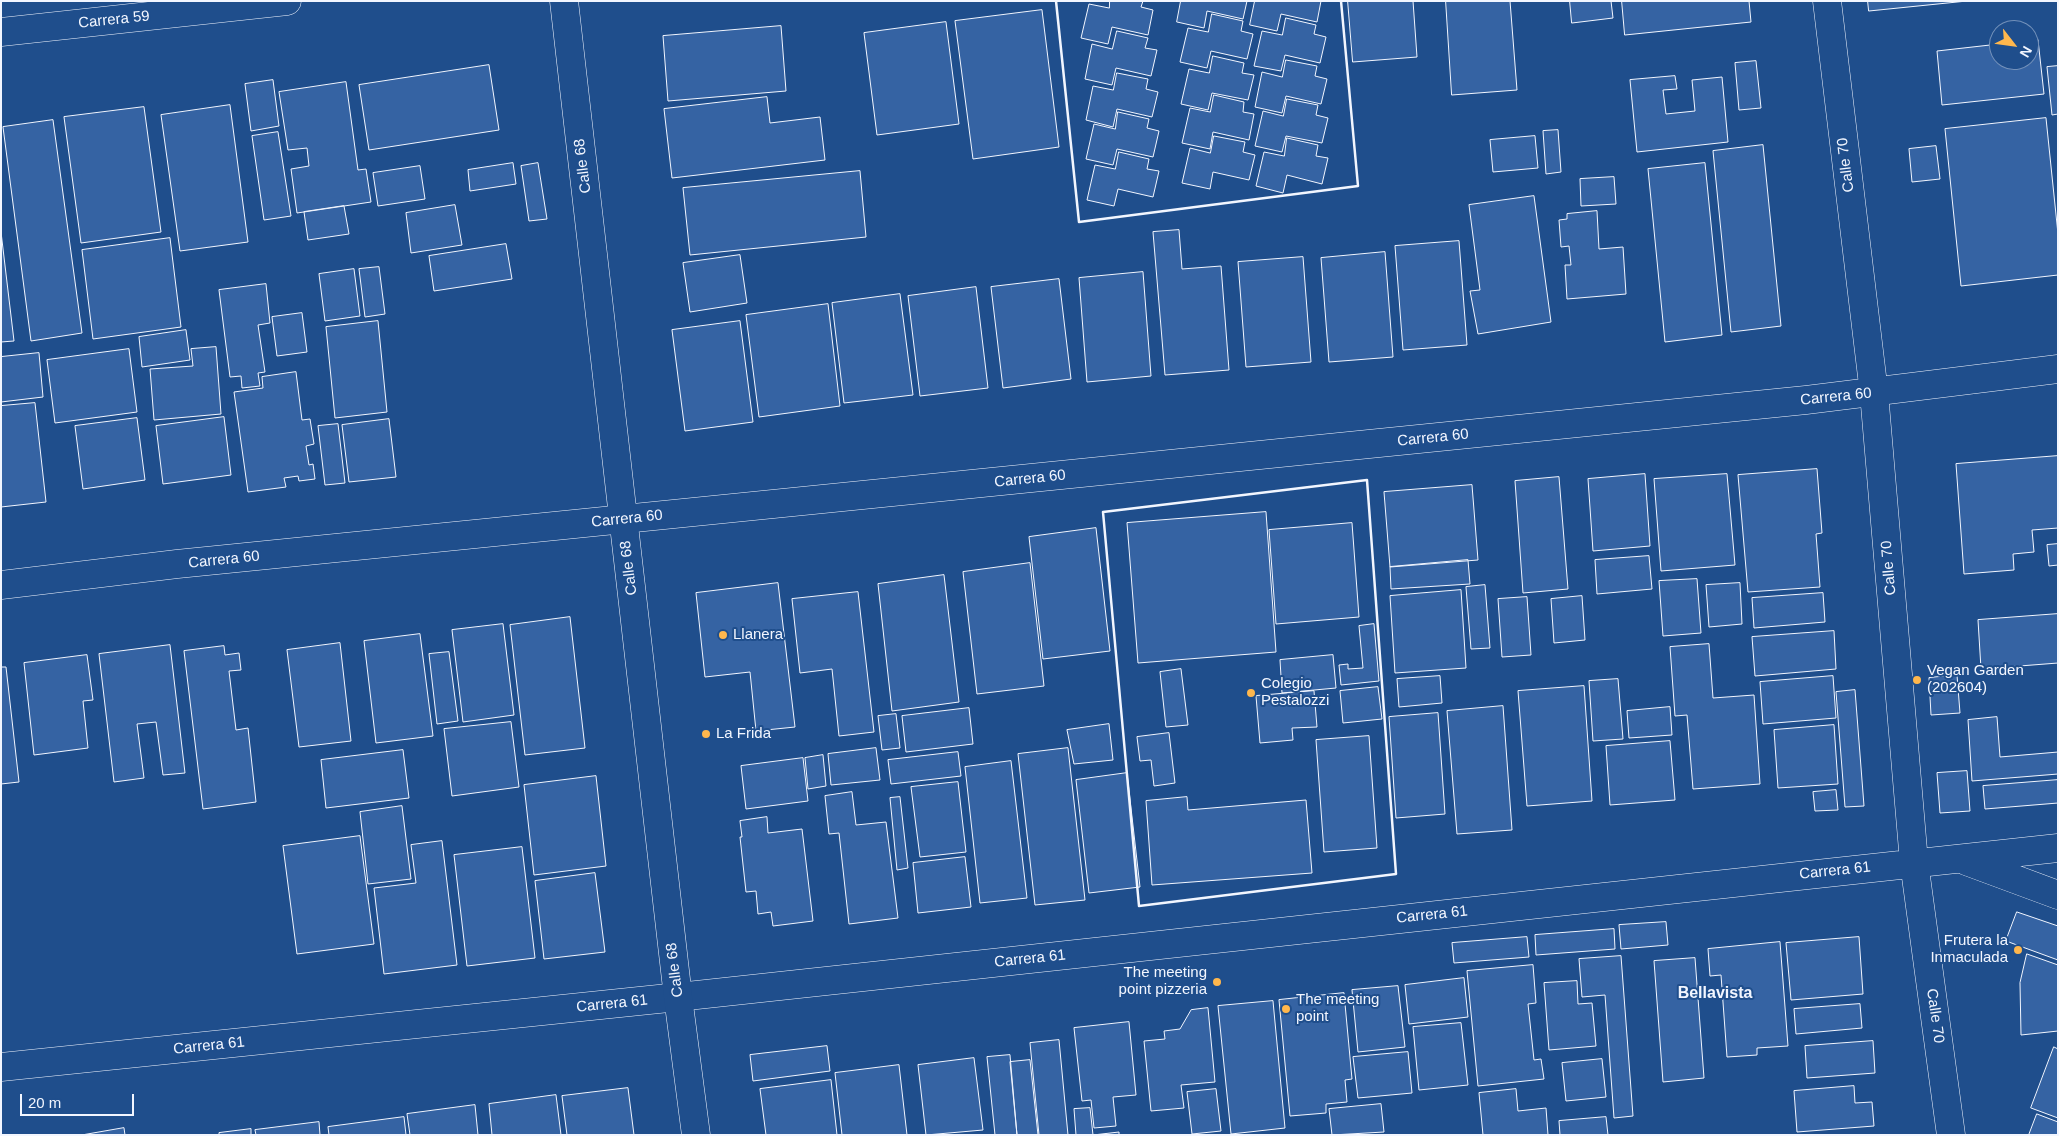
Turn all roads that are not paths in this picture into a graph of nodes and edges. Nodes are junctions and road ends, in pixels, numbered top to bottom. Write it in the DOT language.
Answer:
graph roads {
  1 [pos="287,1"];
  2 [pos="564,1"];
  3 [pos="1827,1"];
  4 [pos="1,32"];
  5 [pos="2058,369"];
  6 [pos="1874,393"];
  7 [pos="624,520"];
  8 [pos="1,584"];
  9 [pos="2058,848"];
  10 [pos="1960,858"];
  11 [pos="1914,862"];
  12 [pos="2058,895"];
  13 [pos="678,997"];
  14 [pos="1,1067"];
  15 [pos="696,1135"];
  16 [pos="1951,1135"];
  1 -- 4 [label="street, Carrera 59"];
  2 -- 7 [label="street, Calle 68"];
  3 -- 6 [label="street, Calle 70"];
  5 -- 6 [label="street, Carrera 60"];
  6 -- 7 [label="street, Carrera 60"];
  6 -- 11 [label="street, Calle 70"];
  7 -- 8 [label="street, Carrera 60"];
  7 -- 13 [label="street, Calle 68"];
  9 -- 10 [label="street, Carrera 61"];
  10 -- 11 [label="street, Carrera 61"];
  10 -- 12 [label="street"];
  11 -- 13 [label="street, Carrera 61"];
  11 -- 16 [label="street, Calle 70"];
  13 -- 14 [label="street, Carrera 61"];
  13 -- 15 [label="street, Calle 68"];
}
